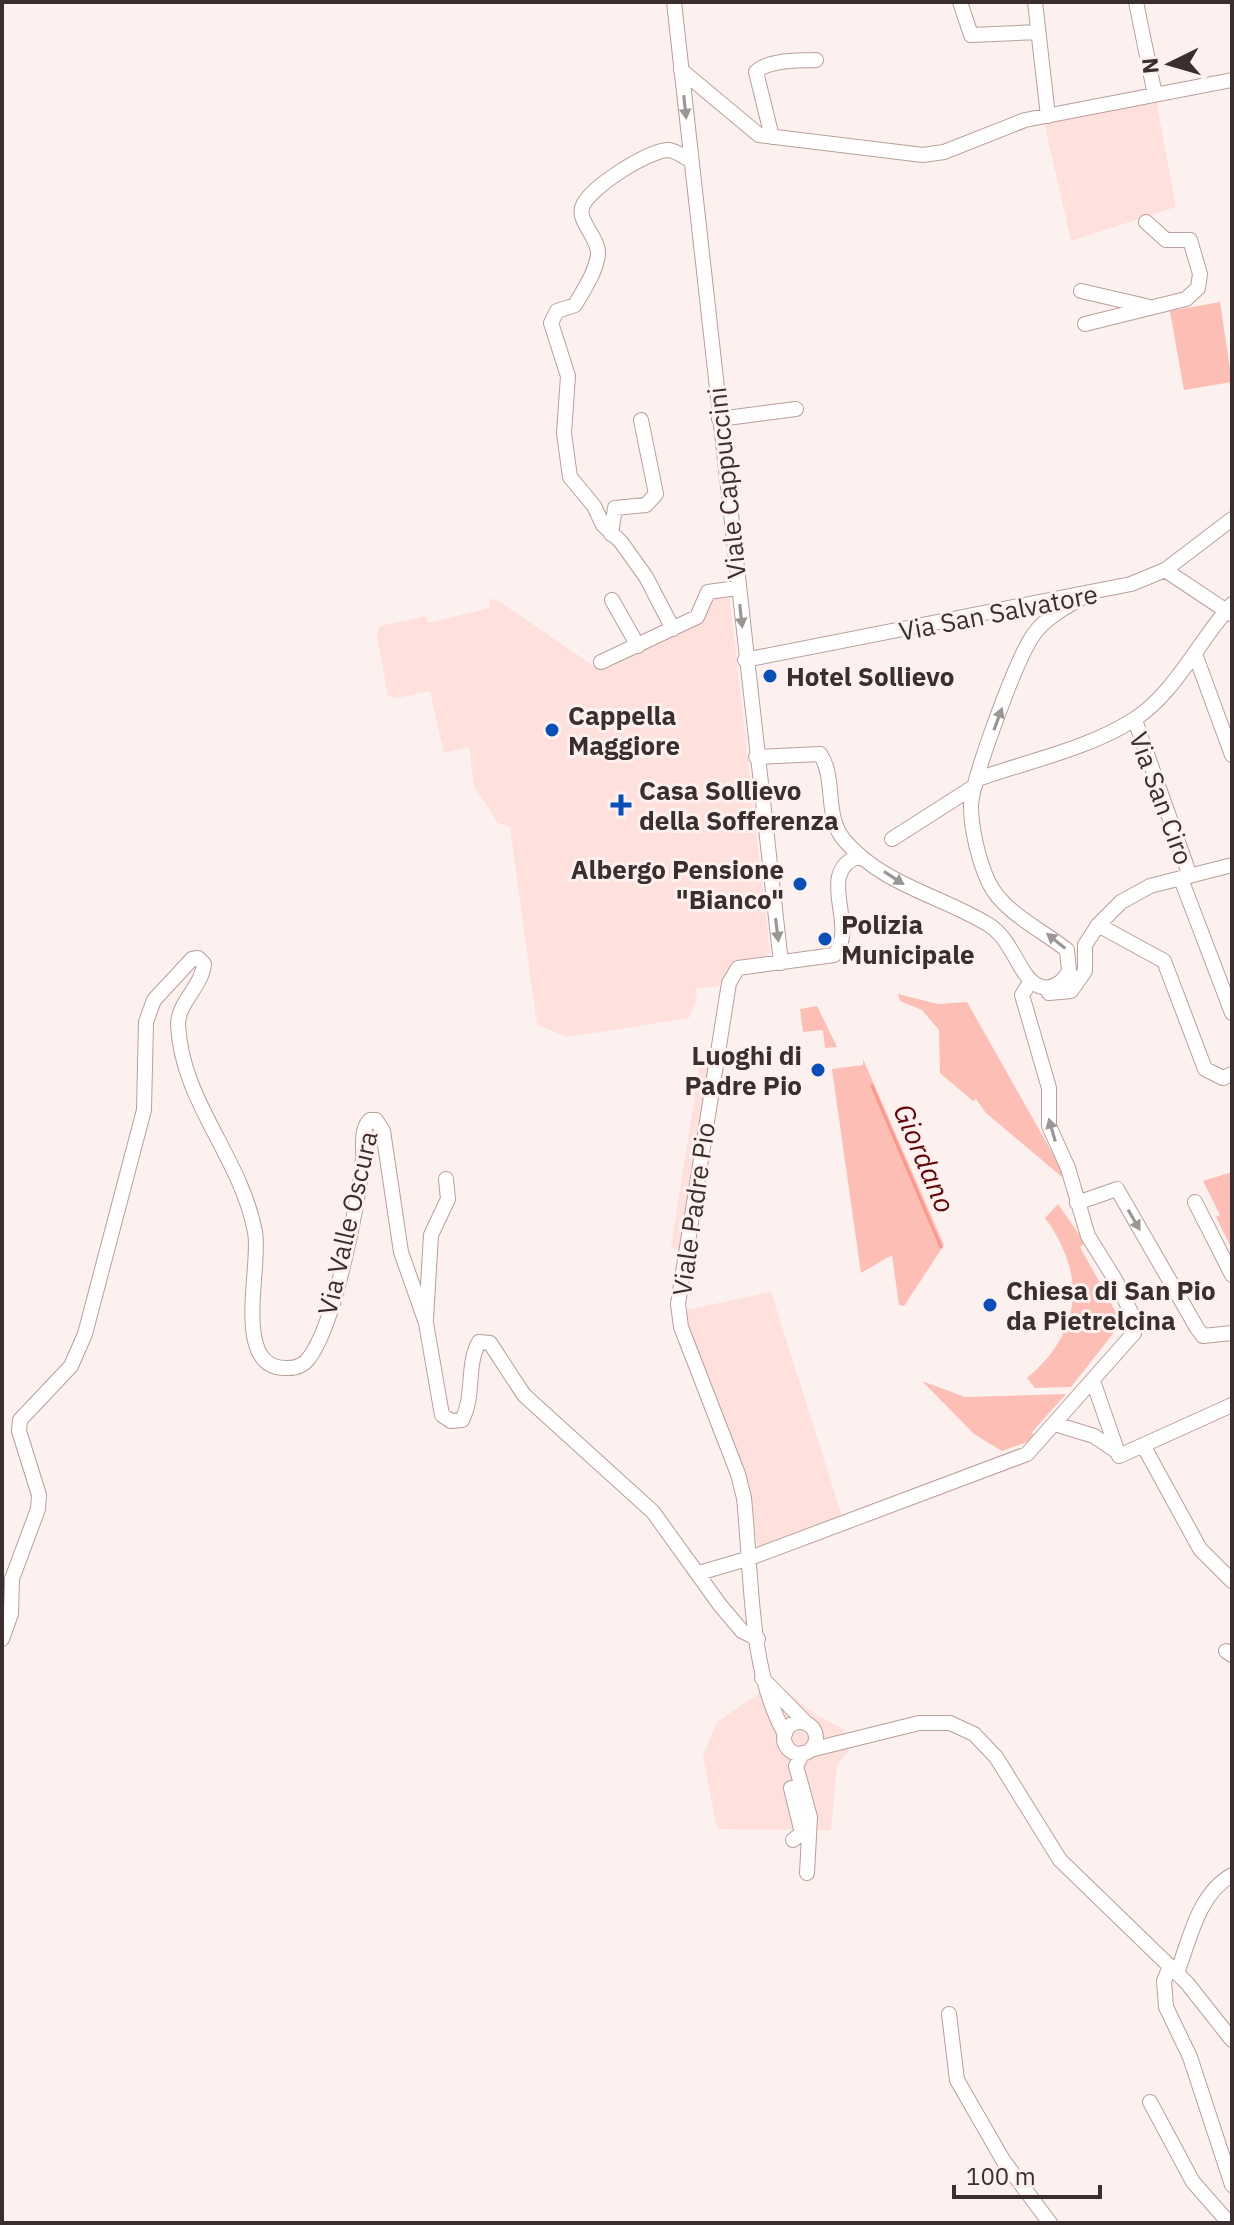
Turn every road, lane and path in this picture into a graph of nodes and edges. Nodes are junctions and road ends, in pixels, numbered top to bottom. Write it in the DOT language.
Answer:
graph roads {
  1 [pos="674,2"];
  2 [pos="960,2"];
  3 [pos="1035,2"];
  4 [pos="1136,2"];
  5 [pos="1038,32"];
  6 [pos="816,60"];
  7 [pos="681,70"];
  8 [pos="1232,80"];
  9 [pos="1155,95"];
  10 [pos="1048,116"];
  11 [pos="772,137"];
  12 [pos="691,161"];
  13 [pos="1146,222"];
  14 [pos="1081,291"];
  15 [pos="1151,307"];
  16 [pos="1085,324"];
  17 [pos="796,409"];
  18 [pos="719,419"];
  19 [pos="641,420"];
  20 [pos="1232,519"];
  21 [pos="611,534"];
  22 [pos="1165,570"];
  23 [pos="737,588"];
  24 [pos="1087,595"];
  25 [pos="612,600"];
  26 [pos="1230,609"];
  27 [pos="673,629"];
  28 [pos="638,646"];
  29 [pos="1195,654"];
  30 [pos="745,660"];
  31 [pos="601,662"];
  32 [pos="1135,720"];
  33 [pos="1232,755"];
  34 [pos="756,757"];
  35 [pos="977,783"];
  36 [pos="892,839"];
  37 [pos="860,856"];
  38 [pos="1231,867"];
  39 [pos="1186,877"];
  40 [pos="1098,925"];
  41 [pos="781,963"];
  42 [pos="1031,981"];
  43 [pos="1022,995"];
  44 [pos="1232,1013"];
  45 [pos="1232,1074"];
  46 [pos="446,1179"];
  47 [pos="1195,1202"];
  48 [pos="1077,1203"];
  49 [pos="1232,1275"];
  50 [pos="426,1323"];
  51 [pos="1226,1334"];
  52 [pos="1093,1381"];
  53 [pos="1232,1405"];
  54 [pos="1055,1424"];
  55 [pos="1143,1445"];
  56 [pos="1118,1454"];
  57 [pos="750,1558"];
  58 [pos="699,1573"];
  59 [pos="1232,1581"];
  60 [pos="2,1639"];
  61 [pos="758,1639"];
  62 [pos="761,1677"];
  63 [pos="810,1726"];
  64 [pos="785,1734"];
  65 [pos="854,1739"];
  66 [pos="806,1752"];
  67 [pos="791,1788"];
  68 [pos="793,1840"];
  69 [pos="807,1873"];
  70 [pos="1232,1875"];
  71 [pos="1173,1970"];
  72 [pos="949,2014"];
  73 [pos="1232,2040"];
  74 [pos="1150,2102"];
  75 [pos="1232,2185"];
  76 [pos="1050,2223"];
  77 [pos="1229,2223"];
  1 -- 7 [label="street, Viale Cappuccini"];
  2 -- 5 [label="street"];
  3 -- 5 [label="street"];
  4 -- 9 [label="street"];
  5 -- 10 [label="street"];
  6 -- 11 [label="street"];
  7 -- 11 [label="street"];
  7 -- 12 [label="street, Viale Cappuccini, one-way"];
  8 -- 9 [label="street"];
  9 -- 10 [label="street"];
  10 -- 11 [label="street"];
  12 -- 18 [label="street, Viale Cappuccini"];
  12 -- 21 [label="street"];
  13 -- 15 [label="street"];
  14 -- 15 [label="street"];
  15 -- 16 [label="street"];
  17 -- 18 [label="street"];
  18 -- 23 [label="street, Viale Cappuccini"];
  19 -- 21 [label="street"];
  20 -- 22 [label="street, Via San Salvatore"];
  21 -- 27 [label="street"];
  22 -- 24 [label="street, Via San Salvatore"];
  22 -- 26 [label="street"];
  23 -- 27 [label="street"];
  23 -- 30 [label="street, Viale Cappuccini, one-way"];
  24 -- 30 [label="street, Via San Salvatore"];
  35 -- 24 [label="street, one-way"];
  25 -- 28 [label="street"];
  26 -- 29 [label="street"];
  27 -- 28 [label="street"];
  28 -- 31 [label="street"];
  29 -- 32 [label="street"];
  29 -- 33 [label="street"];
  30 -- 34 [label="street, Viale Cappuccini"];
  32 -- 35 [label="street"];
  32 -- 39 [label="street, Via San Ciro"];
  34 -- 37 [label="street"];
  34 -- 41 [label="street, Viale Cappuccini, one-way"];
  35 -- 36 [label="street"];
  42 -- 35 [label="street, one-way"];
  37 -- 41 [label="street"];
  37 -- 42 [label="street, one-way"];
  38 -- 39 [label="street"];
  39 -- 40 [label="street"];
  39 -- 44 [label="street, Via San Ciro"];
  40 -- 43 [label="street"];
  40 -- 45 [label="street"];
  41 -- 57 [label="street, Viale Padre Pio"];
  42 -- 43 [label="street"];
  48 -- 43 [label="street, one-way"];
  46 -- 50 [label="street"];
  47 -- 49 [label="street"];
  48 -- 51 [label="street, one-way"];
  48 -- 52 [label="street"];
  50 -- 58 [label="street, Via Valle Oscura"];
  50 -- 60 [label="street, Via Valle Oscura"];
  52 -- 54 [label="street"];
  52 -- 56 [label="street"];
  53 -- 55 [label="street"];
  54 -- 56 [label="street"];
  54 -- 57 [label="street"];
  55 -- 56 [label="street"];
  55 -- 59 [label="street"];
  57 -- 58 [label="street"];
  57 -- 61 [label="street, Viale Padre Pio"];
  58 -- 61 [label="street, Via Valle Oscura"];
  61 -- 62 [label="street, Viale Padre Pio"];
  62 -- 63 [label="street"];
  62 -- 64 [label="street, Viale Padre Pio"];
  63 -- 64 [label="street"];
  63 -- 65 [label="street"];
  63 -- 66 [label="street"];
  64 -- 66 [label="street"];
  65 -- 66 [label="street"];
  65 -- 71 [label="street"];
  66 -- 69 [label="street"];
  67 -- 68 [label="street"];
  70 -- 71 [label="street"];
  71 -- 73 [label="street"];
  71 -- 75 [label="street"];
  72 -- 76 [label="street"];
  74 -- 77 [label="street"];
}
